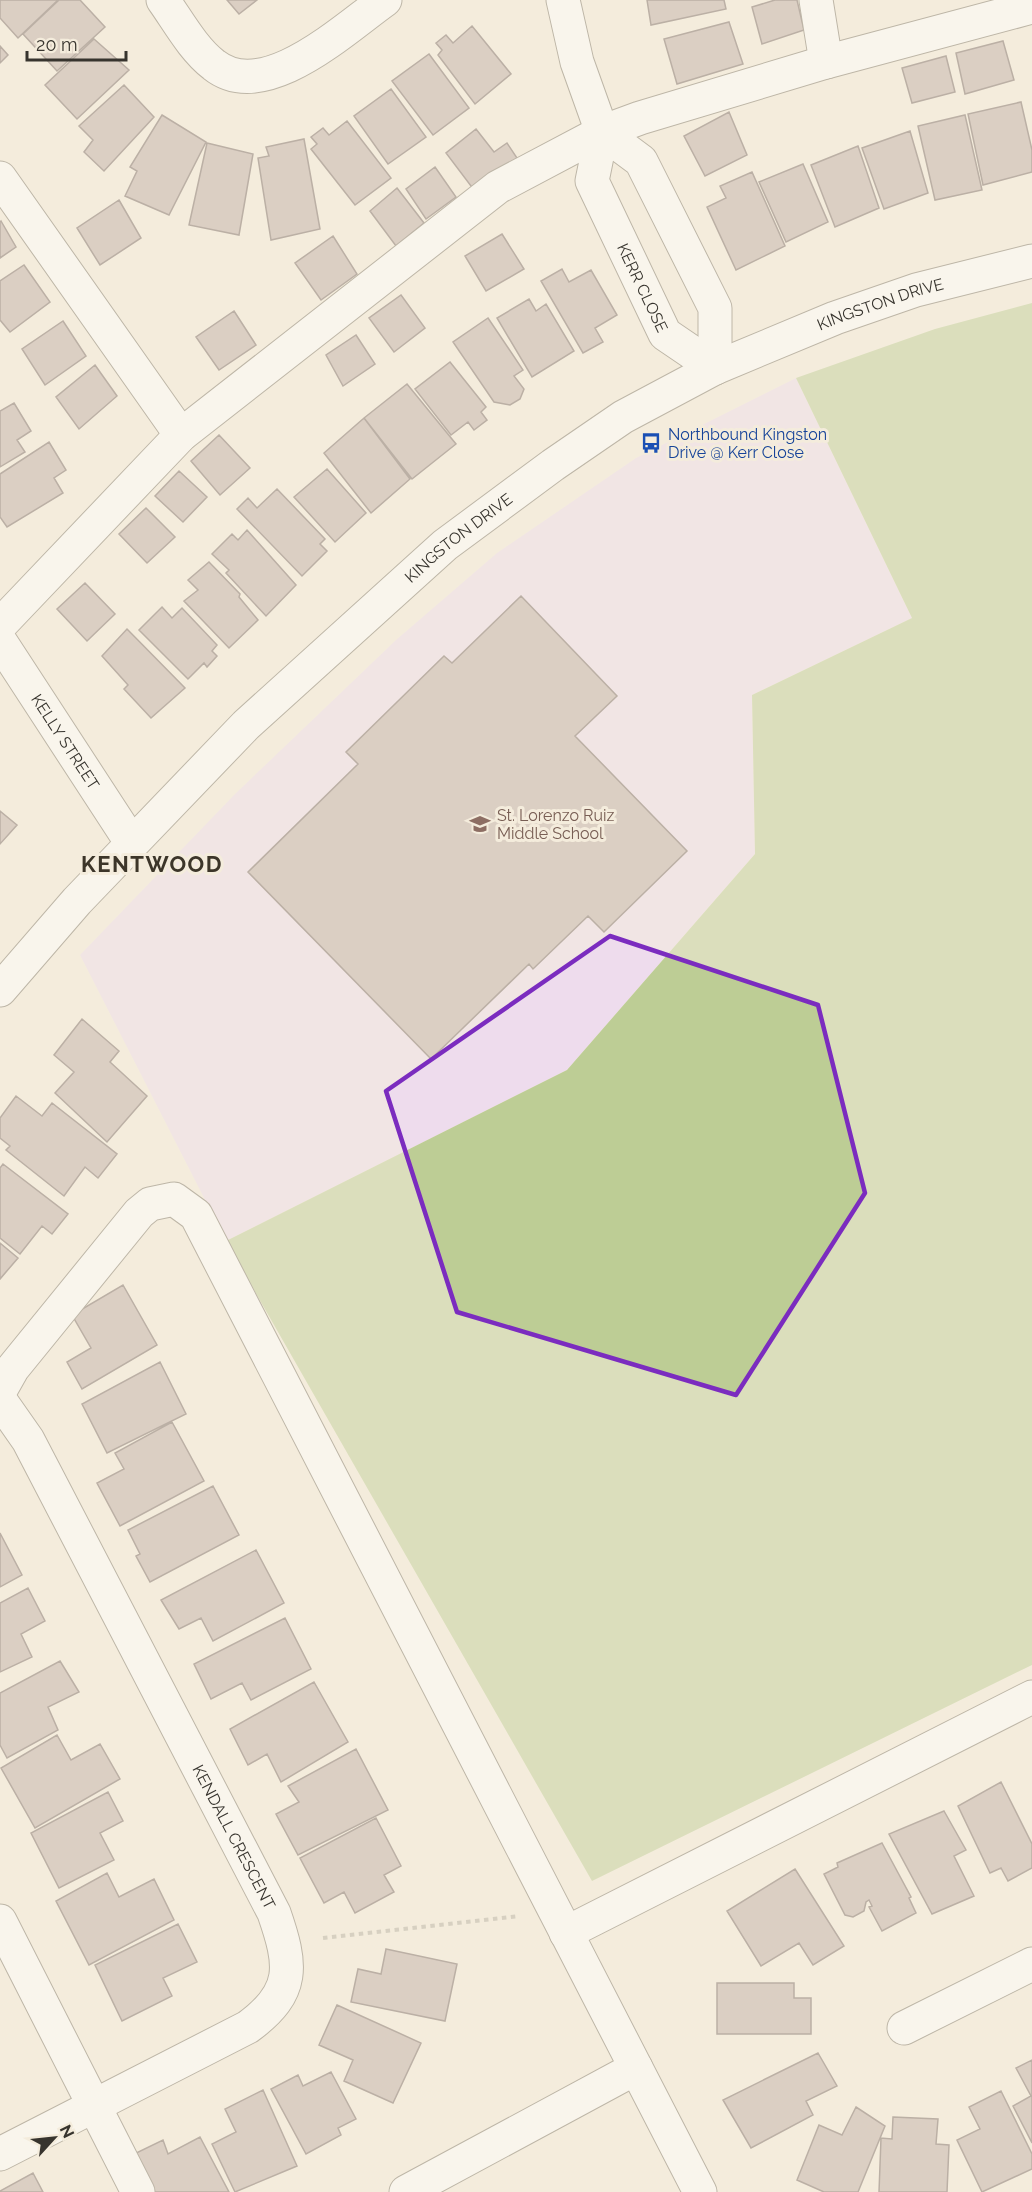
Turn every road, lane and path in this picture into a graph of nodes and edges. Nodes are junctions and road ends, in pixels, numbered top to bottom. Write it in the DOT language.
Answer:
graph roads {
  1 [pos="163,0"];
  2 [pos="385,0"];
  3 [pos="563,0"];
  4 [pos="816,0"];
  5 [pos="1032,7"];
  6 [pos="826,62"];
  7 [pos="602,132"];
  8 [pos="0,178"];
  9 [pos="1032,261"];
  10 [pos="715,368"];
  11 [pos="181,435"];
  12 [pos="0,626"];
  13 [pos="0,641"];
  14 [pos="131,842"];
  15 [pos="0,990"];
  16 [pos="0,1390"];
  17 [pos="0,1400"];
  18 [pos="1032,1697"];
  19 [pos="0,1921"];
  20 [pos="560,1923"];
  21 [pos="323,1938"];
  22 [pos="1032,1964"];
  23 [pos="904,2028"];
  24 [pos="636,2068"];
  25 [pos="95,2105"];
  26 [pos="0,2154"];
  27 [pos="138,2192"];
  28 [pos="406,2192"];
  29 [pos="700,2192"];
  1 -- 2 [label="street"];
  3 -- 7 [label="street"];
  4 -- 6 [label="street"];
  5 -- 6 [label="street"];
  6 -- 7 [label="street"];
  7 -- 10 [label="street"];
  7 -- 10 [label="street, KERR CLOSE"];
  7 -- 11 [label="street"];
  8 -- 11 [label="street"];
  9 -- 10 [label="street, KINGSTON DRIVE"];
  10 -- 14 [label="street, KINGSTON DRIVE"];
  11 -- 12 [label="street"];
  13 -- 14 [label="street, KELLY STREET"];
  14 -- 15 [label="street, KINGSTON DRIVE"];
  16 -- 20 [label="street"];
  17 -- 25 [label="street, KENDALL CRESCENT"];
  18 -- 20 [label="street"];
  19 -- 25 [label="street"];
  20 -- 21 [label="path"];
  20 -- 24 [label="street"];
  22 -- 23 [label="street"];
  24 -- 28 [label="street"];
  24 -- 29 [label="street"];
  25 -- 26 [label="street, KENDALL CRESCENT"];
  25 -- 27 [label="street"];
}
